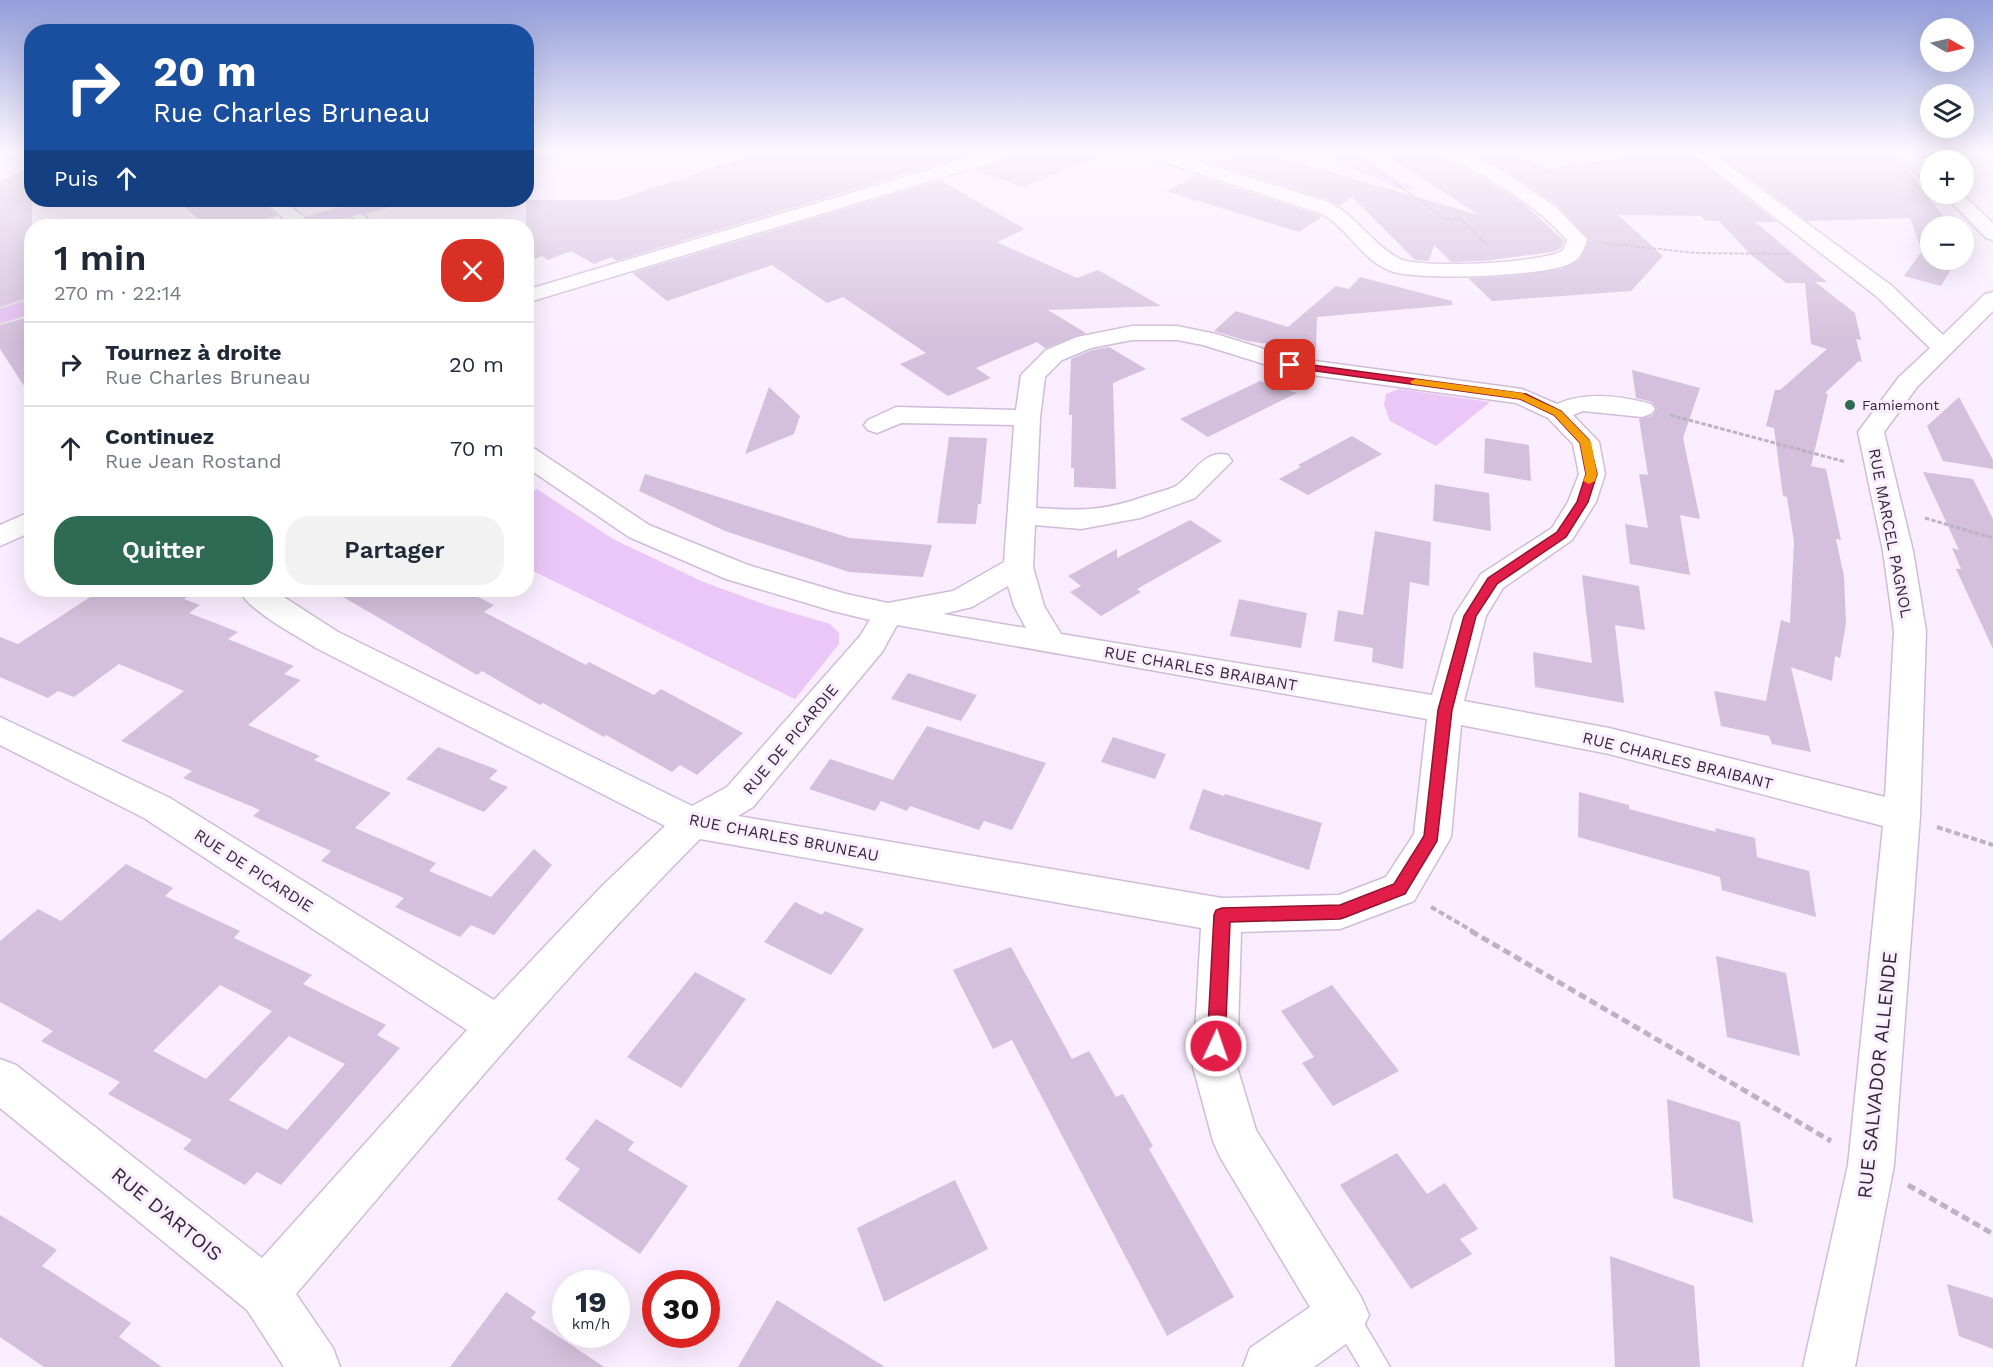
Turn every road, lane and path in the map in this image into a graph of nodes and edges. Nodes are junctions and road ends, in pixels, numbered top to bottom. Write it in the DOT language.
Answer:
graph roads {
  1 [pos="792,217"];
  2 [pos="1339,217"];
  3 [pos="1443,217"];
  4 [pos="1555,217"];
  5 [pos="1786,217"];
  6 [pos="1975,217"];
  7 [pos="1993,234"];
  8 [pos="1576,241"];
  9 [pos="1836,254"];
  10 [pos="1511,266"];
  11 [pos="534,295"];
  12 [pos="1993,298"];
  13 [pos="24,308"];
  14 [pos="0,316"];
  15 [pos="1943,348"];
  16 [pos="1641,409"];
  17 [pos="1557,413"];
  18 [pos="1027,418"];
  19 [pos="877,425"];
  20 [pos="534,460"];
  21 [pos="1219,461"];
  22 [pos="1879,470"];
  23 [pos="1886,502"];
  24 [pos="1020,515"];
  25 [pos="24,524"];
  26 [pos="0,537"];
  27 [pos="1993,538"];
  28 [pos="1018,567"];
  29 [pos="263,597"];
  30 [pos="889,613"];
  31 [pos="1050,642"];
  32 [pos="1445,710"];
  33 [pos="0,730"];
  34 [pos="1902,816"];
  35 [pos="693,823"];
  36 [pos="1993,845"];
  37 [pos="1400,889"];
  38 [pos="1222,915"];
  39 [pos="498,1026"];
  40 [pos="0,1080"];
  41 [pos="1871,1165"];
  42 [pos="1993,1234"];
  43 [pos="265,1292"];
  44 [pos="1343,1315"];
  45 [pos="314,1367"];
  46 [pos="1269,1367"];
  47 [pos="1376,1367"];
  48 [pos="1829,1367"];
  1 -- 11 [label="street"];
  2 -- 10 [label="street"];
  3 -- 10 [label="path"];
  4 -- 8 [label="street"];
  5 -- 9 [label="street"];
  6 -- 7 [label="street"];
  8 -- 9 [label="path"];
  8 -- 10 [label="street"];
  9 -- 15 [label="street"];
  12 -- 15 [label="street, RUE MARCEL PAGNOL"];
  13 -- 14 [label="main road"];
  15 -- 22 [label="street, RUE MARCEL PAGNOL"];
  16 -- 17 [label="street"];
  16 -- 22 [label="path"];
  17 -- 18 [label="street"];
  17 -- 32 [label="street"];
  18 -- 19 [label="street"];
  18 -- 24 [label="street"];
  20 -- 30 [label="street, RUE CHARLES BRAIBANT"];
  21 -- 24 [label="street"];
  22 -- 23 [label="street, RUE MARCEL PAGNOL"];
  23 -- 27 [label="path"];
  23 -- 34 [label="street, RUE MARCEL PAGNOL"];
  24 -- 28 [label="street"];
  25 -- 26 [label="street"];
  28 -- 30 [label="street"];
  28 -- 31 [label="street"];
  29 -- 35 [label="street, RUE CHARLES BRUNEAU"];
  30 -- 31 [label="street, RUE CHARLES BRAIBANT"];
  30 -- 35 [label="street, RUE DE PICARDIE"];
  31 -- 32 [label="street, RUE CHARLES BRAIBANT"];
  32 -- 34 [label="street, RUE CHARLES BRAIBANT"];
  32 -- 37 [label="street"];
  33 -- 39 [label="street, RUE DE PICARDIE"];
  34 -- 36 [label="path"];
  34 -- 41 [label="street, RUE SALVADOR ALLENDE"];
  35 -- 38 [label="street, RUE CHARLES BRUNEAU"];
  35 -- 39 [label="street, RUE DE PICARDIE"];
  37 -- 38 [label="street, RUE CHARLES BRUNEAU"];
  37 -- 41 [label="path"];
  38 -- 44 [label="street"];
  39 -- 43 [label="street, RUE DE PICARDIE"];
  40 -- 43 [label="street, RUE D'ARTOIS"];
  41 -- 42 [label="path"];
  41 -- 48 [label="street, RUE SALVADOR ALLENDE"];
  43 -- 45 [label="street, RUE D'ARTOIS"];
  44 -- 46 [label="street"];
  44 -- 47 [label="lane"];
}
